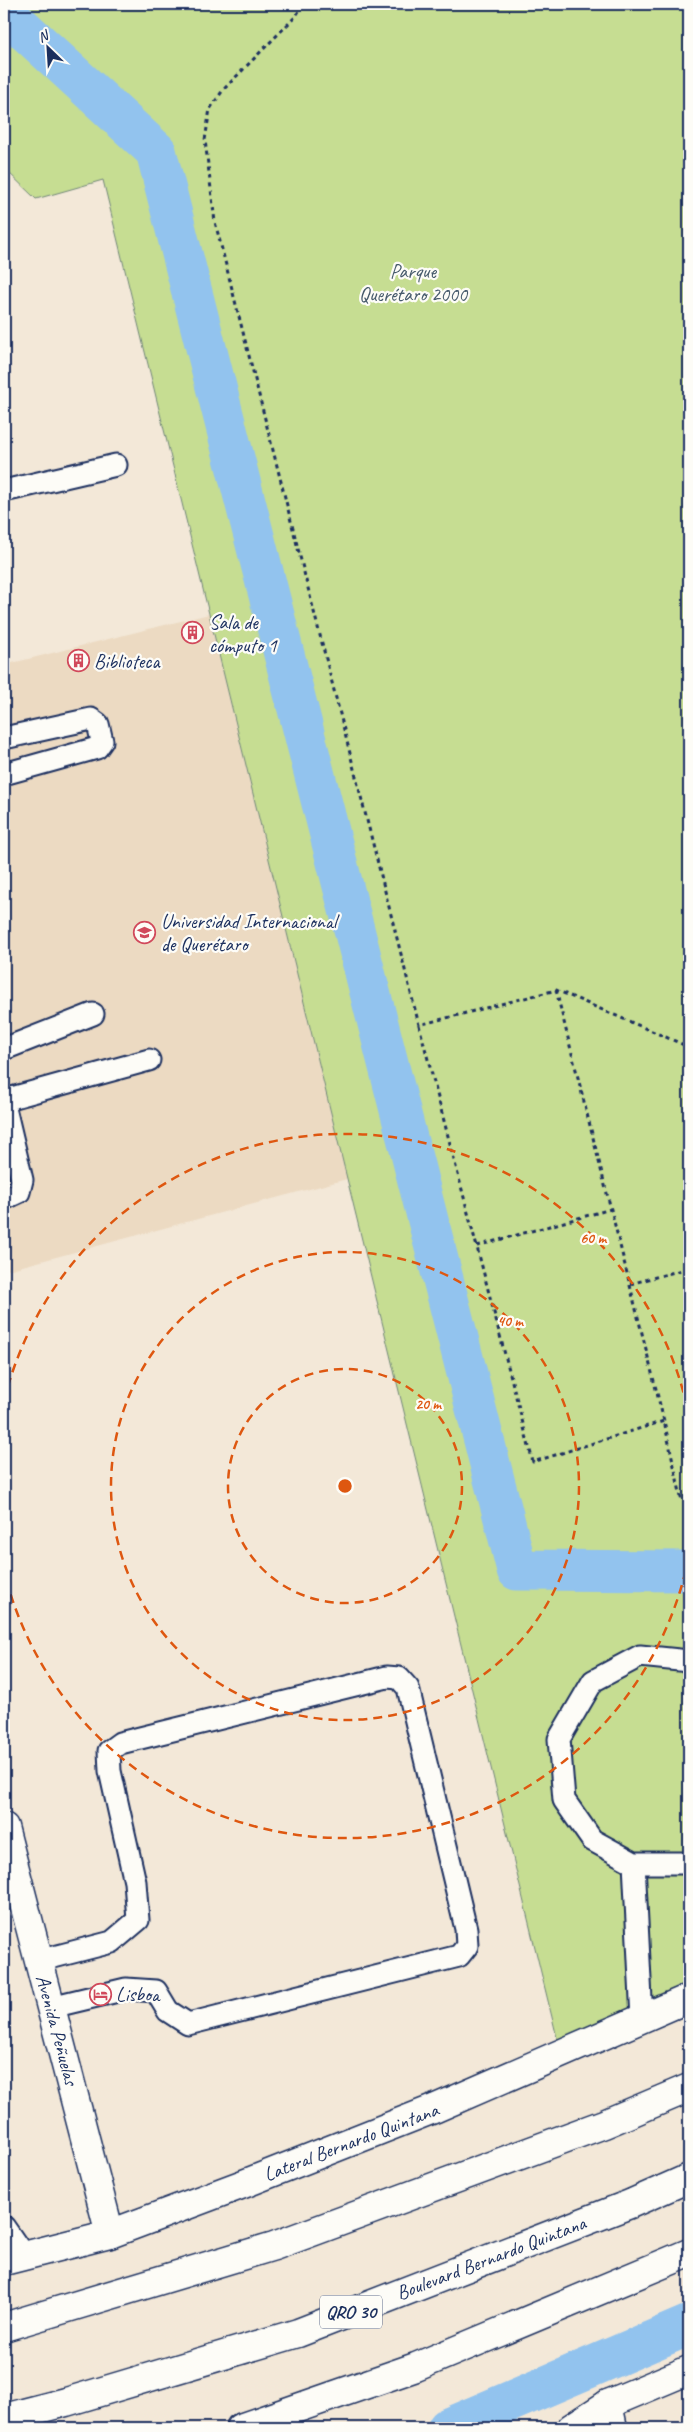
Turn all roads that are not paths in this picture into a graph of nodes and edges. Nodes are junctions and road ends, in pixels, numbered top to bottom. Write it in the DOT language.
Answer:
graph roads {
  1 [pos="116,465"];
  2 [pos="4,491"];
  3 [pos="4,738"];
  4 [pos="4,774"];
  5 [pos="93,1014"];
  6 [pos="4,1049"];
  7 [pos="149,1060"];
  8 [pos="4,1102"];
  9 [pos="4,1199"];
  10 [pos="689,1660"];
  11 [pos="4,1827"];
  12 [pos="634,1863"];
  13 [pos="689,1863"];
  14 [pos="38,1960"];
  15 [pos="689,1998"];
  16 [pos="51,2007"];
  17 [pos="642,2019"];
  18 [pos="689,2088"];
  19 [pos="689,2178"];
  20 [pos="4,2227"];
  21 [pos="110,2234"];
  22 [pos="689,2253"];
  23 [pos="14,2258"];
  24 [pos="4,2327"];
  25 [pos="689,2370"];
  26 [pos="610,2416"];
  27 [pos="4,2418"];
  28 [pos="240,2428"];
  29 [pos="571,2428"];
  1 -- 2 [label="lane"];
  3 -- 4 [label="lane"];
  5 -- 6 [label="lane"];
  7 -- 8 [label="lane"];
  8 -- 9 [label="lane"];
  10 -- 12 [label="lane"];
  11 -- 14 [label="street, Avenida Peñuelas"];
  12 -- 13 [label="lane"];
  12 -- 17 [label="lane"];
  14 -- 16 [label="street, Avenida Peñuelas"];
  14 -- 16 [label="lane"];
  15 -- 17 [label="street, Lateral Bernardo Quintana"];
  16 -- 21 [label="street, Avenida Peñuelas"];
  17 -- 21 [label="street, Lateral Bernardo Quintana"];
  18 -- 24 [label="street"];
  19 -- 27 [label="street, Boulevard Bernardo Quintana / QRO 30"];
  20 -- 23 [label="lane"];
  21 -- 23 [label="street, Lateral Bernardo Quintana"];
  22 -- 28 [label="street"];
  25 -- 26 [label="street"];
  26 -- 29 [label="street"];
}
